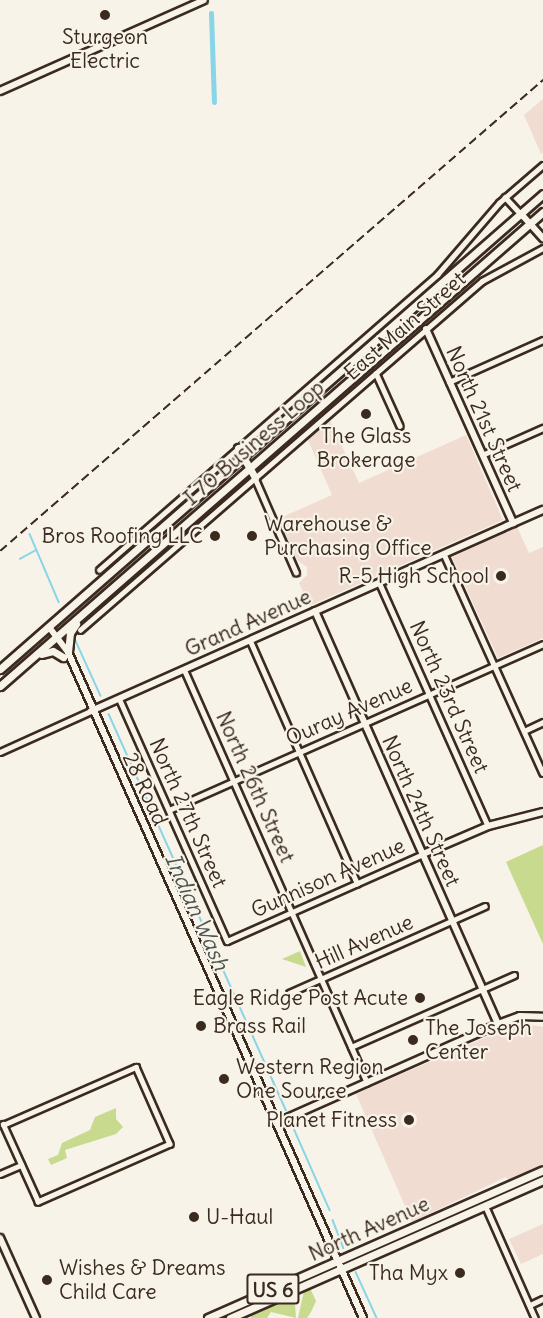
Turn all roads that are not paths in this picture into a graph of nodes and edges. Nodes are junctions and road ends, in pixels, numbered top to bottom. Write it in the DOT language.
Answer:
graph roads {
  1 [pos="204,0"];
  2 [pos="0,91"];
  3 [pos="543,165"];
  4 [pos="543,194"];
  5 [pos="505,197"];
  6 [pos="543,212"];
  7 [pos="523,216"];
  8 [pos="531,224"];
  9 [pos="542,236"];
  10 [pos="543,248"];
  11 [pos="426,329"];
  12 [pos="543,340"];
  13 [pos="376,373"];
  14 [pos="450,382"];
  15 [pos="400,426"];
  16 [pos="543,428"];
  17 [pos="238,448"];
  18 [pos="482,455"];
  19 [pos="244,458"];
  20 [pos="250,468"];
  21 [pos="255,478"];
  22 [pos="543,510"];
  23 [pos="513,523"];
  24 [pos="444,554"];
  25 [pos="125,561"];
  26 [pos="99,570"];
  27 [pos="133,570"];
  28 [pos="296,572"];
  29 [pos="140,578"];
  30 [pos="380,582"];
  31 [pos="92,605"];
  32 [pos="315,611"];
  33 [pos="49,627"];
  34 [pos="80,630"];
  35 [pos="57,637"];
  36 [pos="250,640"];
  37 [pos="543,644"];
  38 [pos="65,654"];
  39 [pos="28,662"];
  40 [pos="495,666"];
  41 [pos="0,669"];
  42 [pos="184,669"];
  43 [pos="0,686"];
  44 [pos="430,695"];
  45 [pos="119,698"];
  46 [pos="91,711"];
  47 [pos="543,722"];
  48 [pos="364,724"];
  49 [pos="524,731"];
  50 [pos="0,752"];
  51 [pos="300,752"];
  52 [pos="543,773"];
  53 [pos="234,781"];
  54 [pos="169,810"];
  55 [pos="543,812"];
  56 [pos="488,826"];
  57 [pos="423,854"];
  58 [pos="357,883"];
  59 [pos="485,906"];
  60 [pos="292,912"];
  61 [pos="452,921"];
  62 [pos="227,941"];
  63 [pos="513,975"];
  64 [pos="322,979"];
  65 [pos="482,988"];
  66 [pos="289,993"];
  67 [pos="543,1017"];
  68 [pos="498,1024"];
  69 [pos="351,1047"];
  70 [pos="367,1082"];
  71 [pos="276,1123"];
  72 [pos="21,1165"];
  73 [pos="543,1170"];
  74 [pos="0,1174"];
  75 [pos="543,1180"];
  76 [pos="482,1197"];
  77 [pos="485,1205"];
  78 [pos="452,1210"];
  79 [pos="410,1229"];
  80 [pos="417,1236"];
  81 [pos="0,1238"];
  82 [pos="377,1253"];
  83 [pos="338,1261"];
  84 [pos="342,1269"];
  85 [pos="280,1286"];
  86 [pos="543,1299"];
  87 [pos="530,1305"];
  88 [pos="235,1306"];
  89 [pos="244,1315"];
  90 [pos="36,1318"];
  91 [pos="208,1318"];
  92 [pos="221,1318"];
  93 [pos="230,1318"];
  94 [pos="363,1318"];
  95 [pos="535,1318"];
  1 -- 2 [label="street"];
  3 -- 5 [label="street, East Main Street"];
  4 -- 7 [label="main road, I 70 Business Loop"];
  5 -- 7 [label="street"];
  5 -- 17 [label="street, East Main Street"];
  6 -- 8 [label="main road, I 70 Business Loop"];
  7 -- 8 [label="street"];
  7 -- 19 [label="main road, I 70 Business Loop"];
  8 -- 9 [label="street"];
  8 -- 20 [label="main road, I 70 Business Loop"];
  10 -- 11 [label="street, East Main Street"];
  11 -- 13 [label="street, East Main Street"];
  11 -- 14 [label="street, North 21st Street"];
  12 -- 14 [label="street"];
  13 -- 15 [label="street"];
  13 -- 21 [label="street, East Main Street"];
  14 -- 18 [label="street, North 21st Street"];
  16 -- 18 [label="street"];
  17 -- 19 [label="main road"];
  17 -- 26 [label="street, East Main Street"];
  18 -- 23 [label="street, North 21st Street"];
  19 -- 20 [label="main road"];
  19 -- 25 [label="main road, I 70 Business Loop"];
  20 -- 21 [label="main road"];
  20 -- 27 [label="main road, I 70 Business Loop"];
  21 -- 28 [label="street"];
  21 -- 29 [label="street, East Main Street"];
  22 -- 23 [label="street, Grand Avenue"];
  23 -- 24 [label="street, Grand Avenue"];
  24 -- 30 [label="street, Grand Avenue"];
  24 -- 40 [label="street"];
  25 -- 27 [label="main road"];
  25 -- 33 [label="main road, I 70 Business Loop"];
  27 -- 29 [label="main road"];
  27 -- 31 [label="main road, I 70 Business Loop"];
  29 -- 34 [label="street, East Main Street"];
  30 -- 32 [label="street, Grand Avenue"];
  30 -- 44 [label="street, North 23rd Street"];
  31 -- 35 [label="main road, I 70 Business Loop"];
  31 -- 38 [label="main road"];
  32 -- 36 [label="street, Grand Avenue"];
  32 -- 48 [label="street, North 24th Street"];
  33 -- 35 [label="street, 28 Road"];
  33 -- 41 [label="main road, I 70 Business Loop"];
  35 -- 38 [label="street, 28 Road"];
  35 -- 39 [label="main road, I 70 Business Loop"];
  36 -- 42 [label="street, Grand Avenue"];
  36 -- 51 [label="street"];
  37 -- 40 [label="street, Ouray Avenue"];
  38 -- 39 [label="main road"];
  38 -- 46 [label="street, 28 Road"];
  39 -- 43 [label="main road, I 70 Business Loop"];
  40 -- 44 [label="street, Ouray Avenue"];
  40 -- 49 [label="street"];
  42 -- 45 [label="street, Grand Avenue"];
  42 -- 53 [label="street, North 26th Street"];
  44 -- 48 [label="street, Ouray Avenue"];
  44 -- 56 [label="street, North 23rd Street"];
  45 -- 46 [label="street, Grand Avenue"];
  45 -- 54 [label="street, North 27th Street"];
  46 -- 50 [label="street, Grand Avenue"];
  46 -- 71 [label="street, 28 Road"];
  47 -- 49 [label="street"];
  48 -- 51 [label="street, Ouray Avenue"];
  48 -- 57 [label="street, North 24th Street"];
  49 -- 52 [label="street"];
  51 -- 53 [label="street, Ouray Avenue"];
  51 -- 58 [label="street"];
  53 -- 54 [label="street, Ouray Avenue"];
  53 -- 60 [label="street, North 26th Street"];
  54 -- 62 [label="street, North 27th Street"];
  55 -- 56 [label="street, Gunnison Avenue"];
  56 -- 57 [label="street, Gunnison Avenue"];
  57 -- 58 [label="street, Gunnison Avenue"];
  57 -- 61 [label="street, North 24th Street"];
  58 -- 60 [label="street, Gunnison Avenue"];
  59 -- 61 [label="street, Hill Avenue"];
  60 -- 62 [label="street, Gunnison Avenue"];
  60 -- 64 [label="street, North 26th Street"];
  61 -- 64 [label="street, Hill Avenue"];
  61 -- 65 [label="street, North 24th Street"];
  63 -- 65 [label="street"];
  64 -- 66 [label="street, Hill Avenue"];
  64 -- 69 [label="street, North 26th Street"];
  65 -- 68 [label="street, North 24th Street"];
  65 -- 69 [label="street"];
  67 -- 68 [label="street"];
  68 -- 70 [label="street"];
  69 -- 70 [label="street, North 26th Street"];
  70 -- 71 [label="street"];
  71 -- 83 [label="street, 28 Road"];
  72 -- 72 [label="street"];
  72 -- 74 [label="street"];
  73 -- 76 [label="main road, North Avenue / US 6"];
  75 -- 77 [label="main road, North Avenue / US 6"];
  76 -- 77 [label="street"];
  76 -- 78 [label="main road, North Avenue / US 6"];
  77 -- 80 [label="main road, North Avenue / US 6"];
  77 -- 87 [label="street"];
  78 -- 79 [label="main road, North Avenue / US 6"];
  78 -- 80 [label="main road"];
  79 -- 82 [label="main road"];
  79 -- 83 [label="main road, North Avenue / US 6"];
  80 -- 82 [label="main road, North Avenue / US 6"];
  81 -- 90 [label="street"];
  82 -- 84 [label="main road, North Avenue / US 6"];
  83 -- 84 [label="street, 28 Road"];
  83 -- 85 [label="main road, North Avenue / US 6"];
  84 -- 89 [label="main road, North Avenue / US 6"];
  84 -- 94 [label="street, 28 Road"];
  85 -- 88 [label="main road, North Avenue / US 6"];
  85 -- 89 [label="main road"];
  86 -- 87 [label="street"];
  87 -- 95 [label="street"];
  88 -- 91 [label="main road, North Avenue / US 6"];
  88 -- 92 [label="main road"];
  89 -- 93 [label="main road, North Avenue / US 6"];
}
